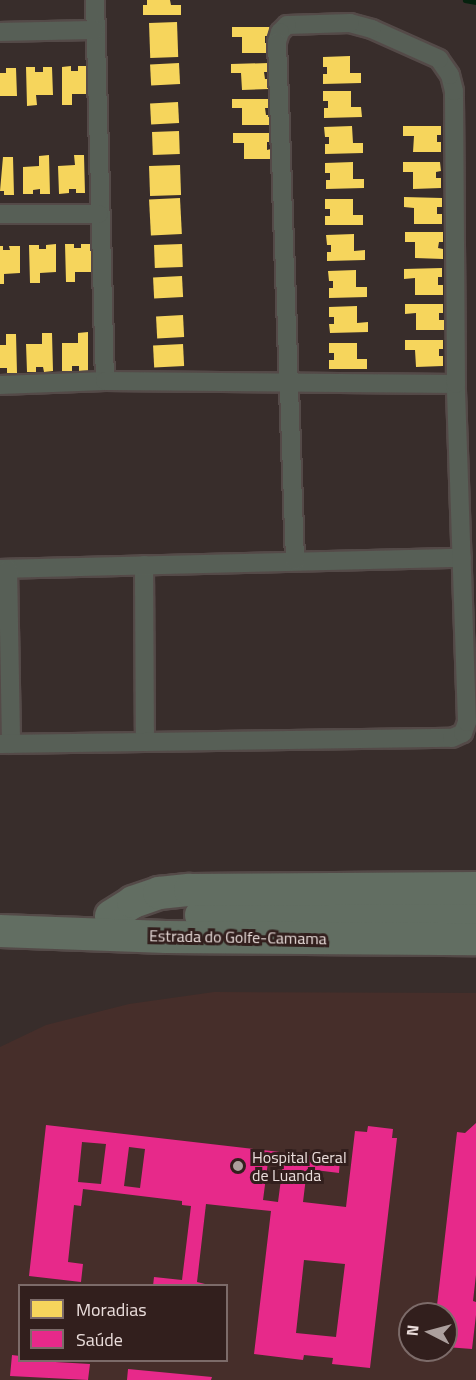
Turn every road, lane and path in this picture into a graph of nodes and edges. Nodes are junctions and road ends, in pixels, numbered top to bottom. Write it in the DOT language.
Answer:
graph roads {
  1 [pos="95,0"];
  2 [pos="95,30"];
  3 [pos="0,32"];
  4 [pos="0,214"];
  5 [pos="99,214"];
  6 [pos="105,381"];
  7 [pos="289,382"];
  8 [pos="456,384"];
  9 [pos="0,385"];
  10 [pos="462,558"];
  11 [pos="295,561"];
  12 [pos="144,566"];
  13 [pos="4,569"];
  14 [pos="145,742"];
  15 [pos="6,744"];
  16 [pos="476,888"];
  17 [pos="0,911"];
  18 [pos="111,916"];
  19 [pos="476,916"];
  20 [pos="0,931"];
  21 [pos="468,942"];
  1 -- 2 [label="street"];
  2 -- 3 [label="street"];
  2 -- 5 [label="street"];
  4 -- 5 [label="street"];
  5 -- 6 [label="street"];
  6 -- 7 [label="street"];
  6 -- 9 [label="street"];
  7 -- 8 [label="street"];
  7 -- 8 [label="street"];
  7 -- 11 [label="street"];
  8 -- 10 [label="street"];
  10 -- 11 [label="street"];
  10 -- 14 [label="street"];
  11 -- 12 [label="street"];
  12 -- 13 [label="street"];
  12 -- 14 [label="street"];
  13 -- 15 [label="street"];
  14 -- 15 [label="street"];
  16 -- 18 [label="highway"];
  17 -- 18 [label="highway, Estrada do Golfe-Camama"];
  18 -- 19 [label="highway, Estrada do Golfe-Camama"];
  20 -- 21 [label="highway, Estrada do Golfe-Camama"];
}
